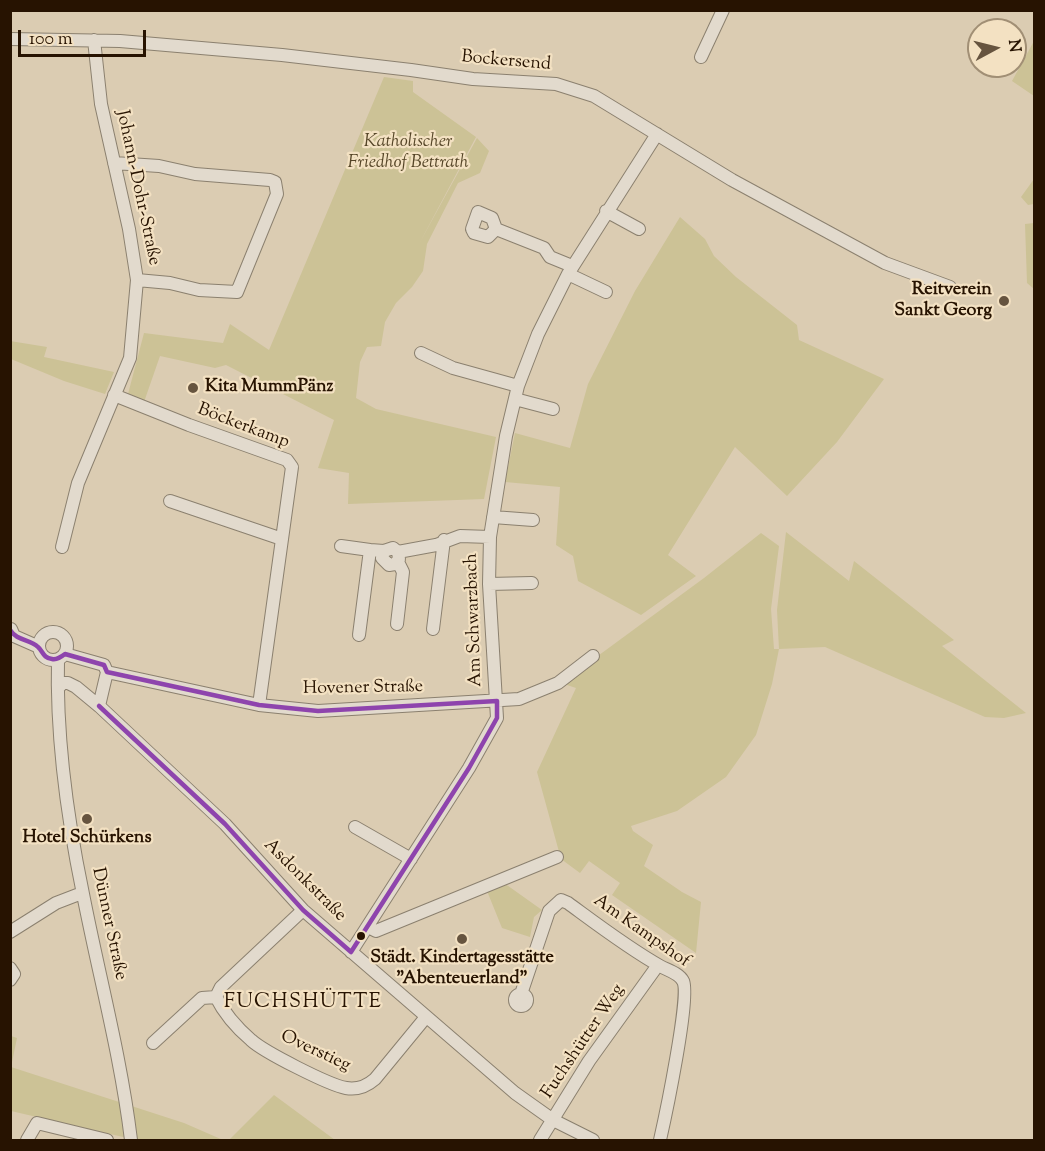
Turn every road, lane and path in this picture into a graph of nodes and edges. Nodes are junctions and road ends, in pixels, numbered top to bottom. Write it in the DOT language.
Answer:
graph roads {
  1 [pos="723,10"];
  2 [pos="10,39"];
  3 [pos="94,40"];
  4 [pos="701,57"];
  5 [pos="657,134"];
  6 [pos="114,162"];
  7 [pos="606,211"];
  8 [pos="496,229"];
  9 [pos="639,229"];
  10 [pos="570,270"];
  11 [pos="137,280"];
  12 [pos="950,287"];
  13 [pos="606,292"];
  14 [pos="421,352"];
  15 [pos="518,386"];
  16 [pos="114,395"];
  17 [pos="515,399"];
  18 [pos="553,409"];
  19 [pos="170,501"];
  20 [pos="493,517"];
  21 [pos="533,520"];
  22 [pos="490,537"];
  23 [pos="282,539"];
  24 [pos="444,540"];
  25 [pos="341,546"];
  26 [pos="62,547"];
  27 [pos="370,550"];
  28 [pos="398,557"];
  29 [pos="532,583"];
  30 [pos="489,584"];
  31 [pos="397,624"];
  32 [pos="11,629"];
  33 [pos="433,629"];
  34 [pos="359,636"];
  35 [pos="41,642"];
  36 [pos="60,655"];
  37 [pos="593,656"];
  38 [pos="107,672"];
  39 [pos="58,688"];
  40 [pos="497,701"];
  41 [pos="259,705"];
  42 [pos="99,706"];
  43 [pos="57,714"];
  44 [pos="355,827"];
  45 [pos="557,857"];
  46 [pos="411,859"];
  47 [pos="82,893"];
  48 [pos="303,910"];
  49 [pos="368,927"];
  50 [pos="10,932"];
  51 [pos="351,952"];
  52 [pos="658,965"];
  53 [pos="10,968"];
  54 [pos="10,980"];
  55 [pos="521,994"];
  56 [pos="216,997"];
  57 [pos="426,1017"];
  58 [pos="153,1043"];
  59 [pos="553,1120"];
  60 [pos="27,1140"];
  61 [pos="107,1140"];
  62 [pos="131,1140"];
  63 [pos="540,1140"];
  64 [pos="593,1140"];
  65 [pos="660,1140"];
  1 -- 4 [label="street"];
  2 -- 3 [label="street, Bockersend"];
  3 -- 5 [label="street, Bockersend"];
  3 -- 6 [label="street, Johann-Dohr-Straße"];
  5 -- 7 [label="street, Am Schwarzbach"];
  5 -- 12 [label="street, Bockersend"];
  6 -- 11 [label="street, Johann-Dohr-Straße"];
  6 -- 11 [label="street"];
  7 -- 9 [label="street"];
  7 -- 10 [label="street, Am Schwarzbach"];
  8 -- 10 [label="street"];
  10 -- 13 [label="street"];
  10 -- 15 [label="street, Am Schwarzbach"];
  11 -- 16 [label="street, Johann-Dohr-Straße"];
  14 -- 15 [label="street"];
  15 -- 17 [label="street, Am Schwarzbach"];
  16 -- 23 [label="street, Böckerkamp"];
  16 -- 26 [label="street, Johann-Dohr-Straße"];
  17 -- 18 [label="street"];
  17 -- 20 [label="street, Am Schwarzbach"];
  19 -- 23 [label="street"];
  20 -- 21 [label="street"];
  20 -- 22 [label="street, Am Schwarzbach"];
  22 -- 24 [label="street, Am Schwarzbach"];
  22 -- 30 [label="street, Am Schwarzbach"];
  23 -- 41 [label="street, Böckerkamp"];
  24 -- 28 [label="street, Am Schwarzbach"];
  24 -- 33 [label="street, Am Schwarzbach"];
  25 -- 27 [label="street"];
  27 -- 28 [label="street"];
  27 -- 34 [label="street"];
  28 -- 31 [label="street"];
  29 -- 30 [label="street"];
  30 -- 40 [label="street, Am Schwarzbach"];
  32 -- 35 [label="street"];
  35 -- 36 [label="street"];
  35 -- 36 [label="street"];
  36 -- 38 [label="street, Hovener Straße"];
  36 -- 39 [label="street, Dünner Straße"];
  36 -- 43 [label="street, Dünner Straße"];
  37 -- 40 [label="street, Hovener Straße"];
  38 -- 41 [label="street, Hovener Straße"];
  38 -- 42 [label="street"];
  39 -- 42 [label="street, Asdonkstraße"];
  39 -- 43 [label="street, Dünner Straße"];
  40 -- 41 [label="street, Hovener Straße"];
  40 -- 46 [label="street, Am Schwarzbach"];
  42 -- 48 [label="street, Asdonkstraße"];
  43 -- 47 [label="street, Dünner Straße"];
  44 -- 46 [label="street"];
  45 -- 49 [label="street"];
  46 -- 49 [label="street, Am Schwarzbach"];
  47 -- 50 [label="street"];
  47 -- 62 [label="street, Dünner Straße"];
  48 -- 51 [label="street, Asdonkstraße"];
  48 -- 56 [label="street"];
  49 -- 51 [label="street, Am Schwarzbach"];
  51 -- 57 [label="street, Asdonkstraße"];
  52 -- 55 [label="street, Am Kampshof"];
  52 -- 59 [label="street, Fuchshütter Weg"];
  52 -- 65 [label="street, Am Kampshof"];
  53 -- 54 [label="street"];
  56 -- 57 [label="street, Overstieg"];
  56 -- 58 [label="street"];
  57 -- 59 [label="street, Asdonkstraße"];
  59 -- 63 [label="street, Fuchshütter Weg"];
  59 -- 64 [label="street, Asdonkstraße"];
  60 -- 61 [label="street"];
}
